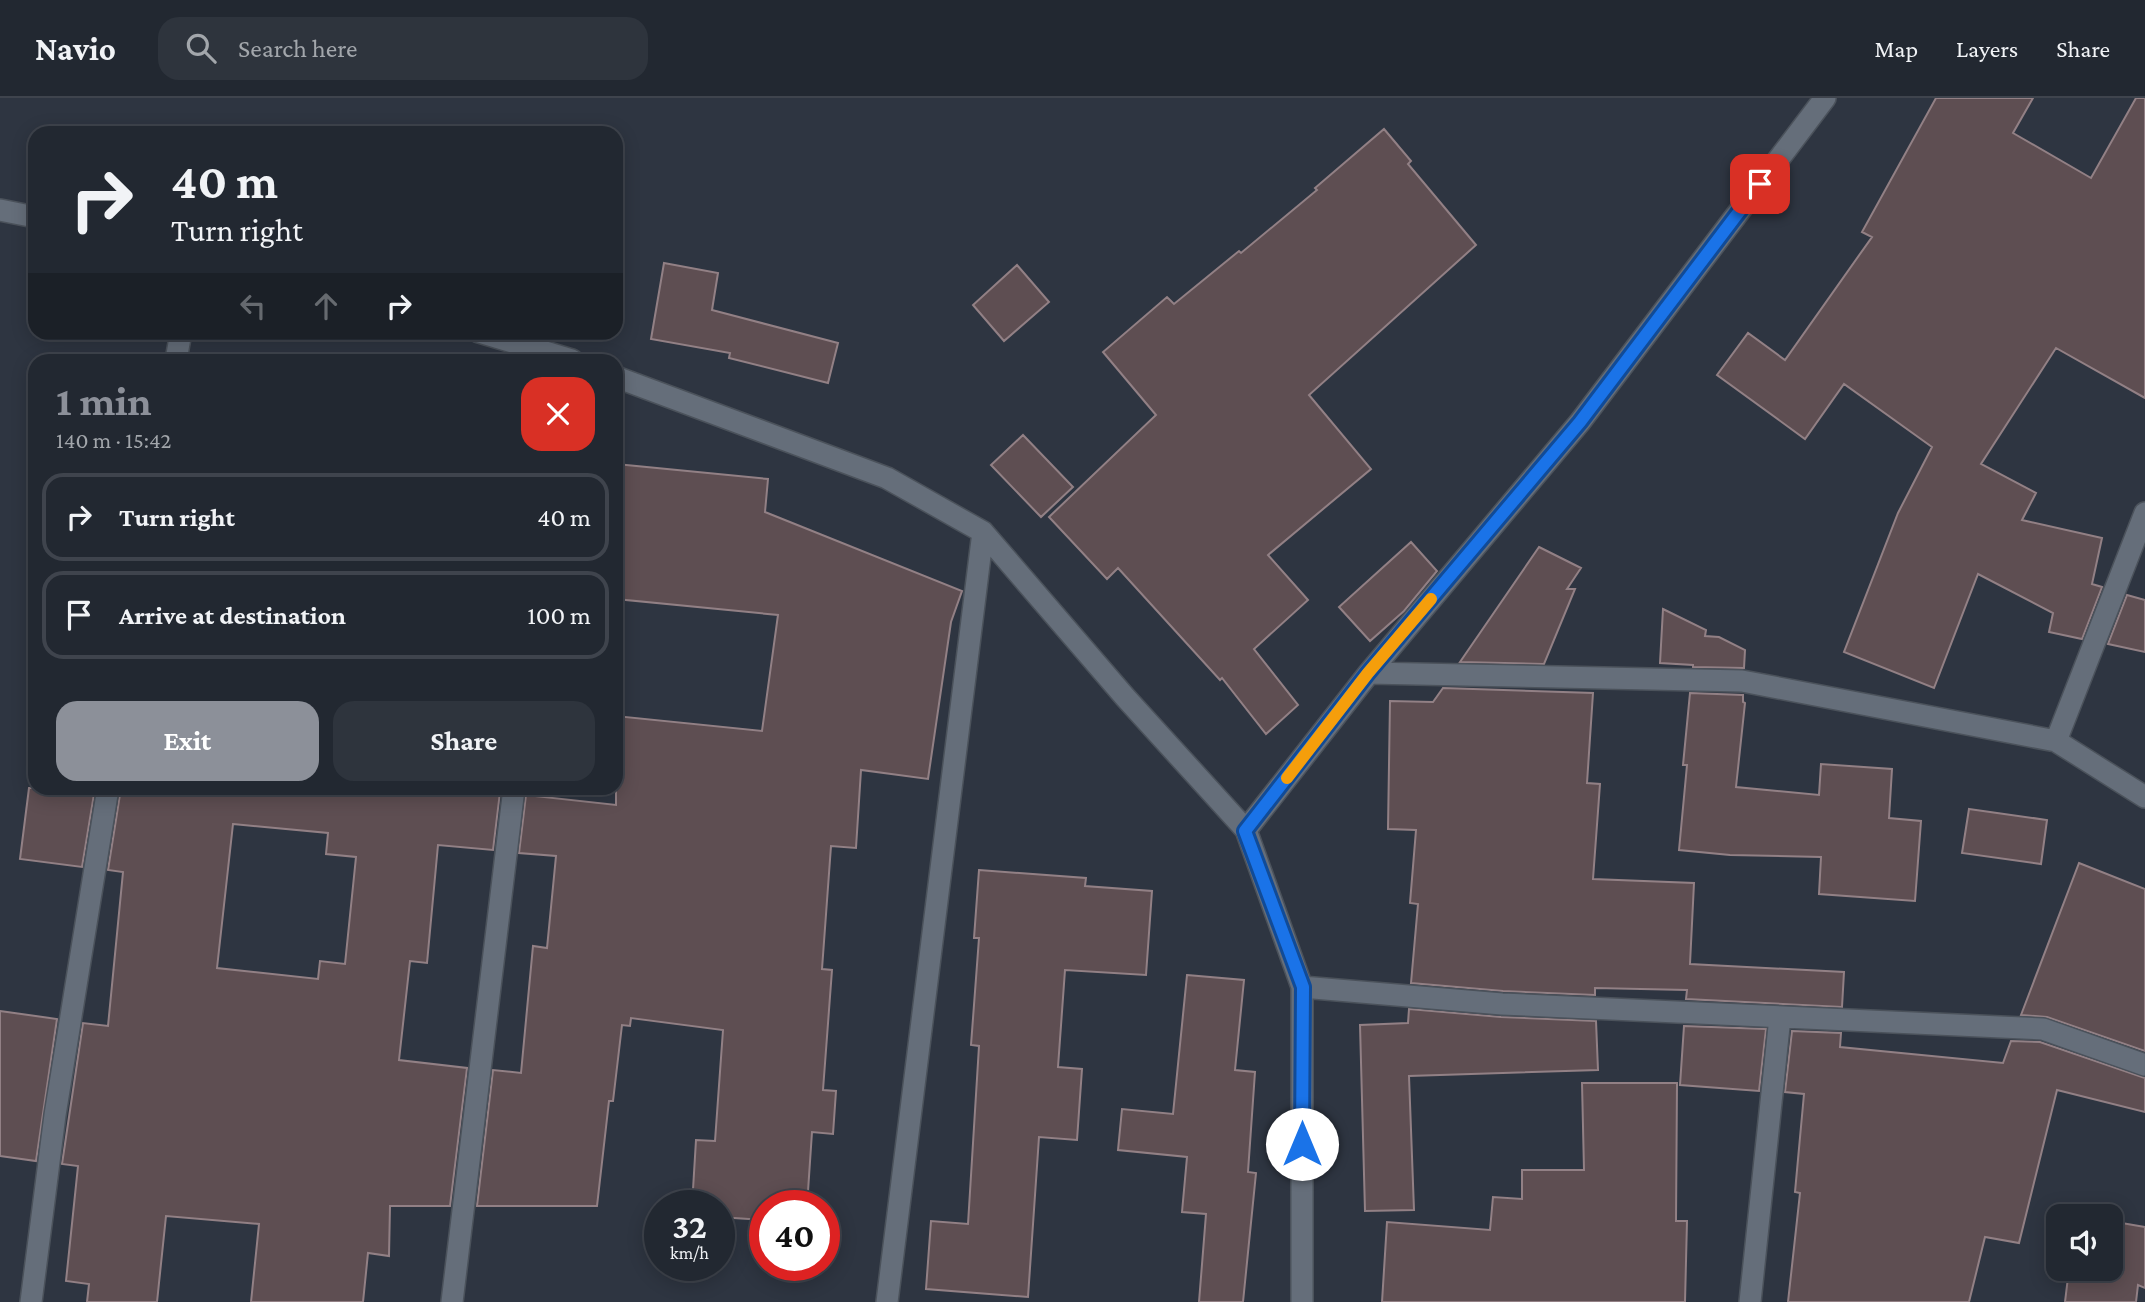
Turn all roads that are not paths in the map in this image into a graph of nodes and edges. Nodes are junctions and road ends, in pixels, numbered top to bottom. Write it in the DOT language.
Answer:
graph roads {
  1 [pos="1825,98"];
  2 [pos="0,210"];
  3 [pos="28,216"];
  4 [pos="504,340"];
  5 [pos="549,354"];
  6 [pos="623,380"];
  7 [pos="2145,513"];
  8 [pos="983,532"];
  9 [pos="2135,566"];
  10 [pos="1368,673"];
  11 [pos="2056,741"];
  12 [pos="107,795"];
  13 [pos="513,795"];
  14 [pos="2145,797"];
  15 [pos="1245,831"];
  16 [pos="1303,987"];
  17 [pos="1780,1017"];
  18 [pos="2145,1065"];
  19 [pos="31,1302"];
  20 [pos="452,1302"];
  21 [pos="887,1302"];
  22 [pos="1302,1302"];
  23 [pos="1750,1302"];
  1 -- 10 [label="street"];
  2 -- 3 [label="street"];
  4 -- 5 [label="street"];
  6 -- 8 [label="street"];
  7 -- 9 [label="street"];
  8 -- 15 [label="street"];
  8 -- 21 [label="street"];
  9 -- 11 [label="street"];
  10 -- 11 [label="street"];
  10 -- 15 [label="street"];
  11 -- 14 [label="street"];
  12 -- 19 [label="street"];
  13 -- 20 [label="street"];
  15 -- 16 [label="street"];
  16 -- 17 [label="street"];
  16 -- 22 [label="street"];
  17 -- 18 [label="street"];
  17 -- 23 [label="street"];
}
